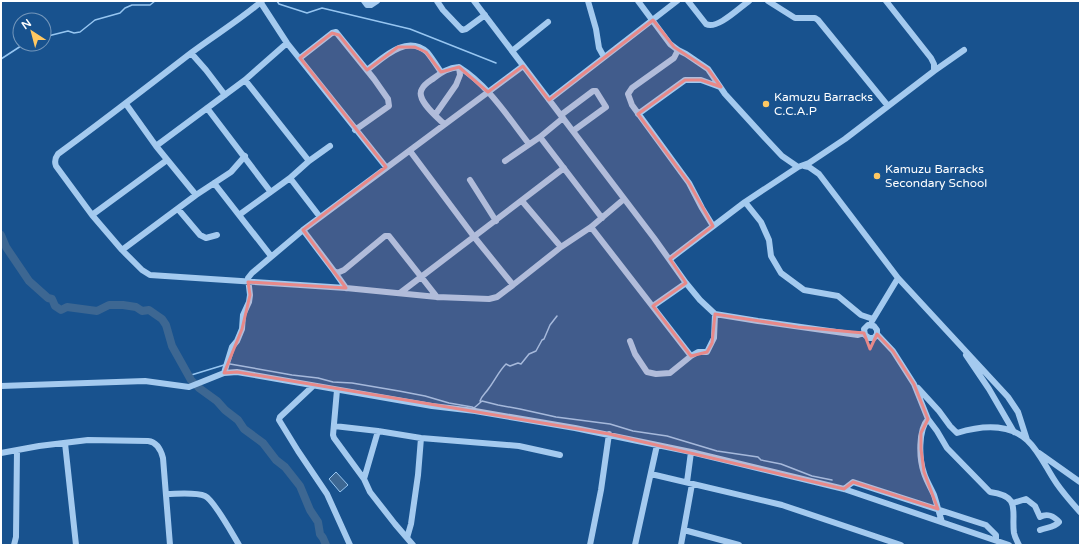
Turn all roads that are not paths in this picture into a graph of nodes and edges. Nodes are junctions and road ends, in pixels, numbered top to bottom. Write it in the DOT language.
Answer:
graph roads {
  1 [pos="364,1"];
  2 [pos="377,1"];
  3 [pos="437,1"];
  4 [pos="474,1"];
  5 [pos="588,1"];
  6 [pos="638,1"];
  7 [pos="677,1"];
  8 [pos="688,1"];
  9 [pos="748,1"];
  10 [pos="768,1"];
  11 [pos="886,1"];
  12 [pos="262,2"];
  13 [pos="485,15"];
  14 [pos="653,20"];
  15 [pos="548,22"];
  16 [pos="287,43"];
  17 [pos="678,50"];
  18 [pos="964,50"];
  19 [pos="512,51"];
  20 [pos="191,53"];
  21 [pos="604,57"];
  22 [pos="300,58"];
  23 [pos="523,66"];
  24 [pos="459,67"];
  25 [pos="367,70"];
  26 [pos="934,71"];
  27 [pos="441,72"];
  28 [pos="245,80"];
  29 [pos="721,87"];
  30 [pos="488,92"];
  31 [pos="225,95"];
  32 [pos="549,100"];
  33 [pos="126,104"];
  34 [pos="888,106"];
  35 [pos="207,108"];
  36 [pos="638,114"];
  37 [pos="435,115"];
  38 [pos="562,116"];
  39 [pos="444,124"];
  40 [pos="355,130"];
  41 [pos="573,131"];
  42 [pos="540,137"];
  43 [pos="529,144"];
  44 [pos="156,146"];
  45 [pos="330,146"];
  46 [pos="410,151"];
  47 [pos="245,156"];
  48 [pos="167,160"];
  49 [pos="309,161"];
  50 [pos="505,161"];
  51 [pos="801,166"];
  52 [pos="386,167"];
  53 [pos="564,168"];
  54 [pos="290,178"];
  55 [pos="470,180"];
  56 [pos="214,183"];
  57 [pos="270,191"];
  58 [pos="196,195"];
  59 [pos="624,199"];
  60 [pos="522,202"];
  61 [pos="745,202"];
  62 [pos="178,209"];
  63 [pos="92,215"];
  64 [pos="239,215"];
  65 [pos="320,217"];
  66 [pos="602,218"];
  67 [pos="496,221"];
  68 [pos="713,226"];
  69 [pos="591,227"];
  70 [pos="303,230"];
  71 [pos="217,235"];
  72 [pos="475,238"];
  73 [pos="561,247"];
  74 [pos="122,250"];
  75 [pos="271,256"];
  76 [pos="670,259"];
  77 [pos="334,271"];
  78 [pos="423,277"];
  79 [pos="898,278"];
  80 [pos="248,282"];
  81 [pos="686,283"];
  82 [pos="513,285"];
  83 [pos="346,288"];
  84 [pos="400,293"];
  85 [pos="437,297"];
  86 [pos="653,306"];
  87 [pos="715,314"];
  88 [pos="873,319"];
  89 [pos="869,325"];
  90 [pos="864,333"];
  91 [pos="877,334"];
  92 [pos="630,341"];
  93 [pos="962,347"];
  94 [pos="691,356"];
  95 [pos="224,373"];
  96 [pos="914,384"];
  97 [pos="1,386"];
  98 [pos="313,386"];
  99 [pos="337,390"];
  100 [pos="928,419"];
  101 [pos="334,426"];
  102 [pos="378,431"];
  103 [pos="1014,432"];
  104 [pos="609,434"];
  105 [pos="421,438"];
  106 [pos="1027,440"];
  107 [pos="65,443"];
  108 [pos="657,445"];
  109 [pos="17,450"];
  110 [pos="1036,451"];
  111 [pos="691,452"];
  112 [pos="1,453"];
  113 [pos="560,455"];
  114 [pos="651,474"];
  115 [pos="364,479"];
  116 [pos="1080,482"];
  117 [pos="690,483"];
  118 [pos="844,490"];
  119 [pos="167,494"];
  120 [pos="1013,503"];
  121 [pos="938,509"];
  122 [pos="1080,512"];
  123 [pos="942,522"];
  124 [pos="684,530"];
  125 [pos="1040,530"];
  126 [pos="407,538"];
  127 [pos="996,540"];
  128 [pos="897,544"];
  129 [pos="14,545"];
  130 [pos="76,545"];
  131 [pos="170,545"];
  132 [pos="239,545"];
  133 [pos="350,545"];
  134 [pos="413,545"];
  135 [pos="590,545"];
  136 [pos="635,545"];
  137 [pos="681,545"];
  138 [pos="739,545"];
  139 [pos="1009,545"];
  140 [pos="1019,545"];
  1 -- 2 [label="street"];
  3 -- 13 [label="street"];
  4 -- 13 [label="street"];
  5 -- 21 [label="street"];
  6 -- 14 [label="street"];
  7 -- 14 [label="street"];
  8 -- 9 [label="street"];
  10 -- 34 [label="street"];
  11 -- 26 [label="street"];
  12 -- 16 [label="street"];
  12 -- 20 [label="street"];
  13 -- 19 [label="street"];
  14 -- 17 [label="street"];
  14 -- 21 [label="street"];
  15 -- 19 [label="street"];
  16 -- 22 [label="street"];
  16 -- 28 [label="street"];
  17 -- 29 [label="street"];
  17 -- 36 [label="street"];
  18 -- 26 [label="street"];
  19 -- 23 [label="street"];
  20 -- 31 [label="street"];
  20 -- 33 [label="street"];
  21 -- 32 [label="street"];
  22 -- 25 [label="street"];
  22 -- 40 [label="street"];
  23 -- 30 [label="street"];
  23 -- 32 [label="street"];
  24 -- 27 [label="street"];
  24 -- 30 [label="street"];
  24 -- 37 [label="street"];
  25 -- 27 [label="street"];
  25 -- 40 [label="street"];
  26 -- 34 [label="street"];
  27 -- 37 [label="street"];
  28 -- 31 [label="street"];
  28 -- 49 [label="street"];
  29 -- 36 [label="street"];
  29 -- 51 [label="street"];
  30 -- 39 [label="street"];
  30 -- 43 [label="street"];
  31 -- 35 [label="street"];
  32 -- 38 [label="street"];
  33 -- 44 [label="street"];
  33 -- 63 [label="street"];
  34 -- 51 [label="street"];
  35 -- 44 [label="street"];
  35 -- 47 [label="street"];
  36 -- 68 [label="street"];
  37 -- 39 [label="street"];
  38 -- 41 [label="street"];
  38 -- 41 [label="street"];
  38 -- 42 [label="street"];
  39 -- 46 [label="street"];
  40 -- 52 [label="street"];
  41 -- 59 [label="street"];
  42 -- 43 [label="street"];
  42 -- 53 [label="street"];
  43 -- 50 [label="street"];
  44 -- 48 [label="street"];
  45 -- 49 [label="street"];
  46 -- 52 [label="street"];
  46 -- 72 [label="street"];
  47 -- 56 [label="street"];
  47 -- 57 [label="street"];
  48 -- 58 [label="street"];
  48 -- 63 [label="street"];
  49 -- 54 [label="street"];
  51 -- 61 [label="street"];
  51 -- 79 [label="street"];
  52 -- 65 [label="street"];
  53 -- 60 [label="street"];
  53 -- 66 [label="street"];
  54 -- 57 [label="street"];
  54 -- 65 [label="street"];
  55 -- 67 [label="street"];
  56 -- 58 [label="street"];
  56 -- 64 [label="street"];
  57 -- 64 [label="street"];
  58 -- 62 [label="street"];
  59 -- 66 [label="street"];
  59 -- 76 [label="street"];
  60 -- 67 [label="street"];
  60 -- 73 [label="street"];
  61 -- 68 [label="street"];
  61 -- 88 [label="street"];
  62 -- 71 [label="street"];
  62 -- 74 [label="street"];
  63 -- 74 [label="street"];
  64 -- 75 [label="street"];
  65 -- 70 [label="street"];
  66 -- 69 [label="street"];
  67 -- 72 [label="street"];
  68 -- 76 [label="street"];
  69 -- 73 [label="street"];
  69 -- 86 [label="street"];
  70 -- 75 [label="street"];
  70 -- 77 [label="street"];
  72 -- 78 [label="street"];
  72 -- 82 [label="street"];
  73 -- 82 [label="street"];
  74 -- 80 [label="street"];
  75 -- 80 [label="street"];
  76 -- 81 [label="street"];
  77 -- 78 [label="street"];
  77 -- 83 [label="street"];
  78 -- 84 [label="street"];
  78 -- 85 [label="street"];
  79 -- 88 [label="street"];
  79 -- 93 [label="street"];
  80 -- 83 [label="street"];
  80 -- 95 [label="street"];
  81 -- 86 [label="street"];
  81 -- 87 [label="street"];
  82 -- 85 [label="street"];
  83 -- 84 [label="street"];
  84 -- 85 [label="street"];
  86 -- 94 [label="street"];
  87 -- 90 [label="street"];
  87 -- 94 [label="street"];
  88 -- 89 [label="street"];
  89 -- 90 [label="street"];
  89 -- 91 [label="street"];
  90 -- 91 [label="street"];
  91 -- 96 [label="street"];
  92 -- 94 [label="street"];
  93 -- 103 [label="street"];
  93 -- 106 [label="street"];
  95 -- 97 [label="street"];
  95 -- 98 [label="street"];
  96 -- 100 [label="street"];
  96 -- 103 [label="street"];
  98 -- 99 [label="street"];
  98 -- 133 [label="street"];
  99 -- 101 [label="street"];
  99 -- 104 [label="street"];
  100 -- 120 [label="street"];
  100 -- 121 [label="street"];
  101 -- 102 [label="street"];
  101 -- 115 [label="street"];
  102 -- 105 [label="street"];
  102 -- 115 [label="street"];
  103 -- 106 [label="street"];
  104 -- 108 [label="street"];
  104 -- 135 [label="street"];
  105 -- 113 [label="street"];
  105 -- 126 [label="street"];
  106 -- 110 [label="street"];
  107 -- 109 [label="street"];
  107 -- 119 [label="street"];
  107 -- 130 [label="street"];
  108 -- 111 [label="street"];
  108 -- 114 [label="street"];
  109 -- 112 [label="street"];
  109 -- 129 [label="street"];
  110 -- 116 [label="street"];
  110 -- 122 [label="street"];
  111 -- 117 [label="street"];
  111 -- 118 [label="street"];
  114 -- 117 [label="street"];
  114 -- 136 [label="street"];
  115 -- 126 [label="street"];
  117 -- 124 [label="street"];
  117 -- 128 [label="street"];
  118 -- 121 [label="street"];
  118 -- 123 [label="street"];
  119 -- 131 [label="street"];
  119 -- 132 [label="street"];
  120 -- 125 [label="street"];
  120 -- 140 [label="street"];
  121 -- 123 [label="street"];
  121 -- 127 [label="street"];
  123 -- 127 [label="street"];
  124 -- 137 [label="street"];
  124 -- 138 [label="street"];
  126 -- 134 [label="street"];
  127 -- 139 [label="street"];
}
